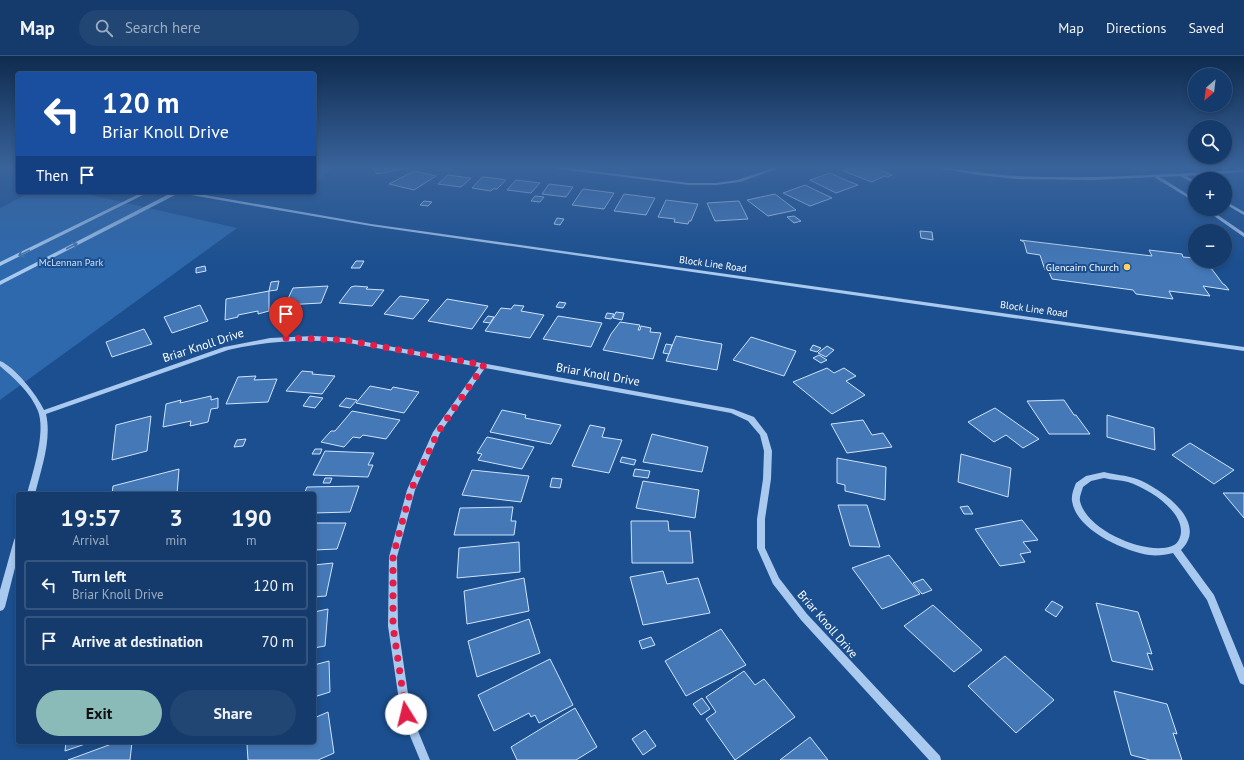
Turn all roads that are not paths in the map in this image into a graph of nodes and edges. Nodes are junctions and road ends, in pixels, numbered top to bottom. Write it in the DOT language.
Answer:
graph roads {
  1 [pos="129,201"];
  2 [pos="160,201"];
  3 [pos="231,201"];
  4 [pos="1232,206"];
  5 [pos="1244,214"];
  6 [pos="1216,216"];
  7 [pos="1244,235"];
  8 [pos="0,264"];
  9 [pos="0,283"];
  10 [pos="1244,349"];
  11 [pos="0,363"];
  12 [pos="484,365"];
  13 [pos="42,413"];
  14 [pos="31,492"];
  15 [pos="16,547"];
  16 [pos="1175,549"];
  17 [pos="0,607"];
  18 [pos="1244,680"];
  19 [pos="425,760"];
  20 [pos="936,760"];
  1 -- 8 [label="street, one-way"];
  9 -- 2 [label="street, one-way"];
  3 -- 10 [label="street, Block Line Road"];
  4 -- 5 [label="street"];
  6 -- 7 [label="street"];
  11 -- 13 [label="street"];
  12 -- 13 [label="street, Briar Knoll Drive"];
  12 -- 19 [label="street"];
  12 -- 20 [label="street, Briar Knoll Drive"];
  13 -- 14 [label="street"];
  15 -- 17 [label="street"];
  16 -- 16 [label="street"];
  16 -- 18 [label="street"];
}
